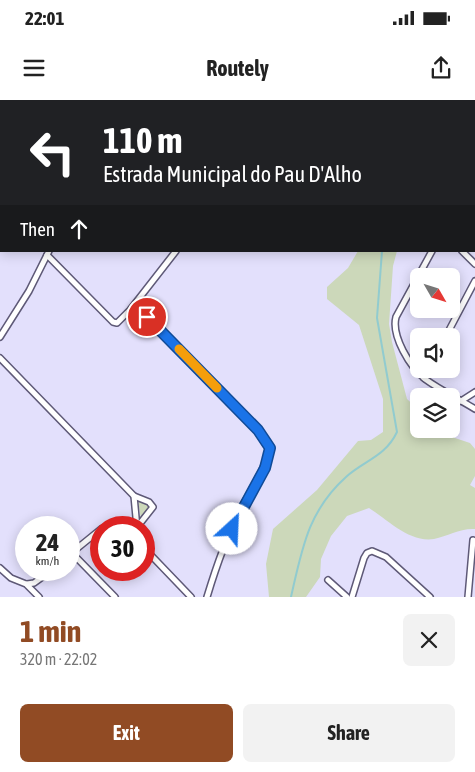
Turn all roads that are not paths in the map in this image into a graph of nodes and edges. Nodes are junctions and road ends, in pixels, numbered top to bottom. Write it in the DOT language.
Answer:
graph roads {
  1 [pos="175,252"];
  2 [pos="431,252"];
  3 [pos="463,252"];
  4 [pos="48,253"];
  5 [pos="475,264"];
  6 [pos="475,281"];
  7 [pos="135,304"];
  8 [pos="450,328"];
  9 [pos="0,337"];
  10 [pos="0,358"];
  11 [pos="410,358"];
  12 [pos="424,378"];
  13 [pos="475,392"];
  14 [pos="461,401"];
  15 [pos="475,410"];
  16 [pos="134,496"];
  17 [pos="136,516"];
  18 [pos="146,516"];
  19 [pos="90,537"];
  20 [pos="473,540"];
  21 [pos="80,545"];
  22 [pos="155,559"];
  23 [pos="80,563"];
  24 [pos="1,572"];
  25 [pos="328,580"];
  26 [pos="37,581"];
  27 [pos="26,584"];
  28 [pos="39,597"];
  29 [pos="115,597"];
  30 [pos="191,597"];
  31 [pos="207,597"];
  32 [pos="347,597"];
  33 [pos="352,597"];
  34 [pos="430,597"];
  35 [pos="468,597"];
  1 -- 7 [label="street"];
  2 -- 11 [label="street"];
  3 -- 5 [label="street"];
  4 -- 7 [label="street"];
  4 -- 9 [label="street"];
  6 -- 8 [label="street"];
  7 -- 31 [label="street"];
  10 -- 16 [label="street"];
  12 -- 14 [label="street"];
  13 -- 14 [label="street"];
  14 -- 15 [label="street"];
  16 -- 17 [label="street"];
  16 -- 18 [label="street"];
  19 -- 21 [label="street"];
  20 -- 35 [label="street"];
  22 -- 30 [label="street"];
  23 -- 29 [label="street"];
  24 -- 27 [label="street"];
  25 -- 32 [label="street"];
  26 -- 27 [label="street"];
  27 -- 28 [label="street"];
  33 -- 34 [label="street"];
}
